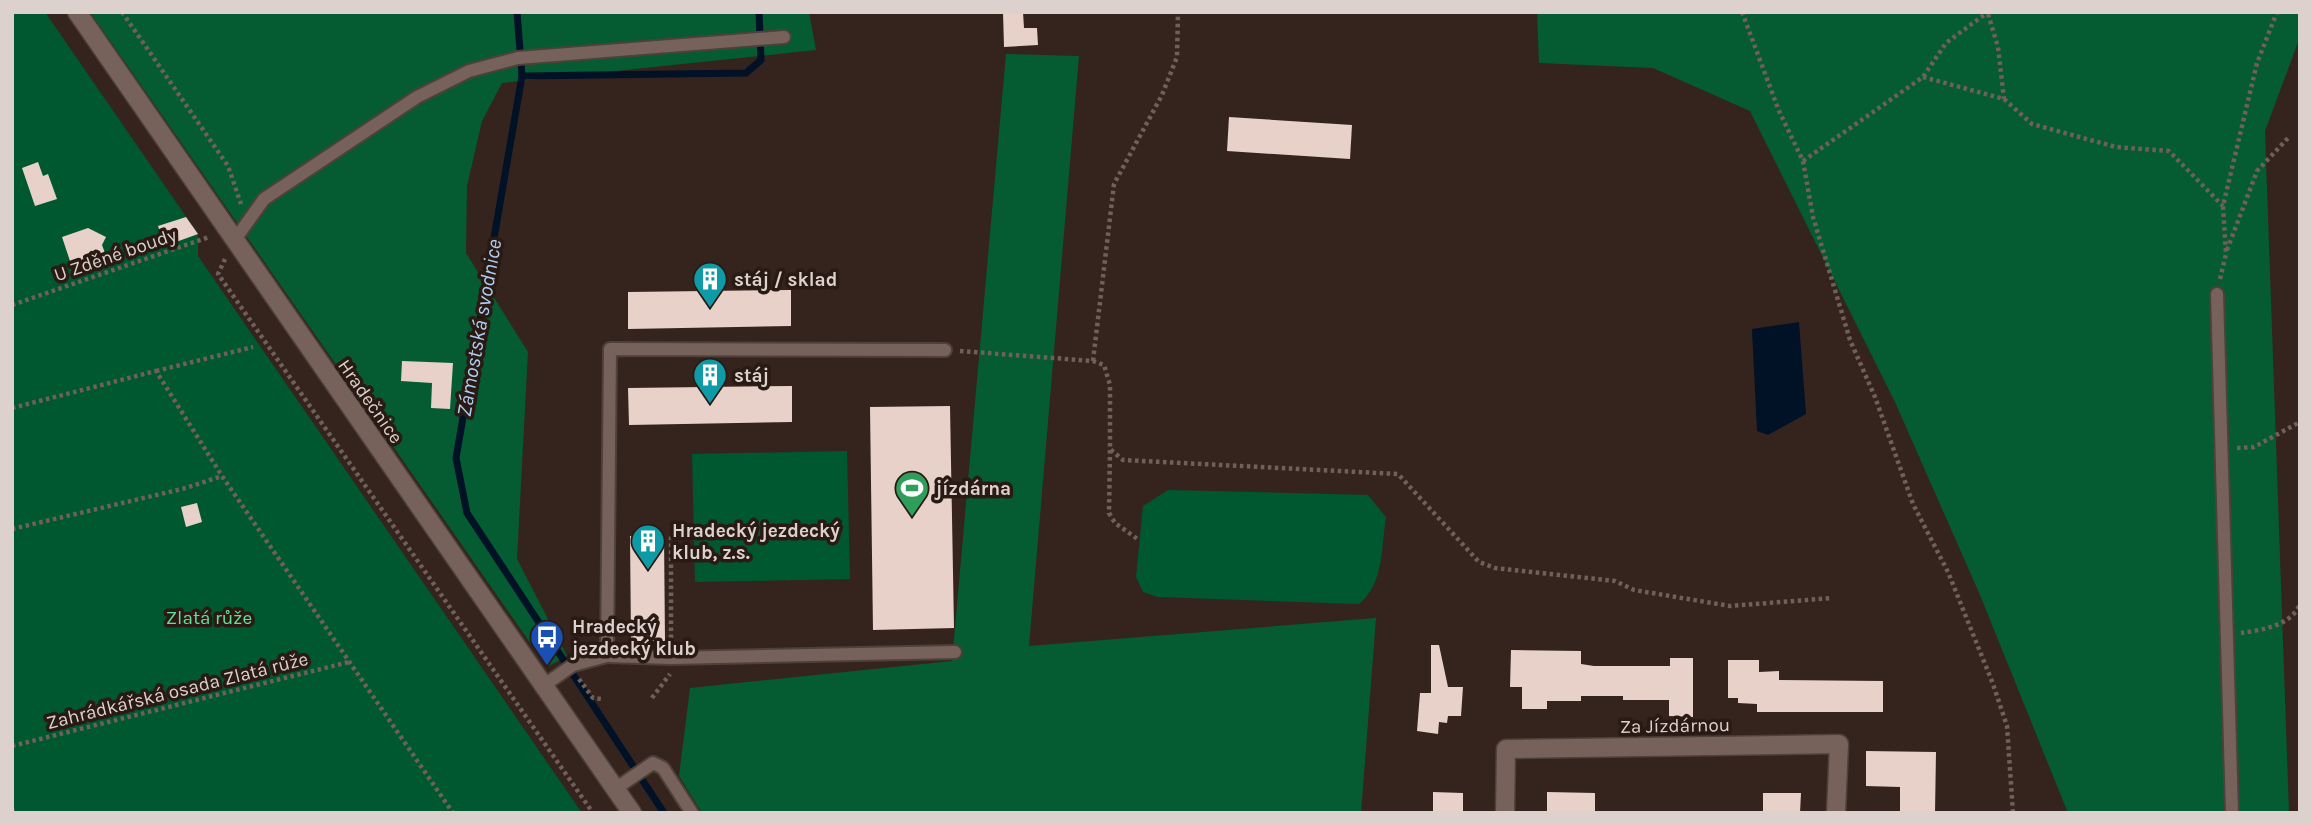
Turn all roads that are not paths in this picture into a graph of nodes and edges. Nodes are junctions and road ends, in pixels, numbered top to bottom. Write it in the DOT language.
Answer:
graph roads {
  1 [pos="77,12"];
  2 [pos="783,37"];
  3 [pos="230,236"];
  4 [pos="2217,294"];
  5 [pos="945,350"];
  6 [pos="955,652"];
  7 [pos="607,656"];
  8 [pos="543,686"];
  9 [pos="615,789"];
  10 [pos="632,813"];
  11 [pos="692,813"];
  12 [pos="1505,813"];
  13 [pos="1836,813"];
  14 [pos="2232,813"];
  1 -- 3 [label="street, Hradečnice"];
  2 -- 3 [label="lane"];
  3 -- 8 [label="street, Hradečnice"];
  4 -- 14 [label="lane"];
  5 -- 7 [label="lane"];
  6 -- 7 [label="lane"];
  7 -- 8 [label="lane"];
  8 -- 9 [label="street, Hradečnice"];
  9 -- 10 [label="street, Hradečnice"];
  9 -- 11 [label="lane"];
  12 -- 13 [label="street, Za Jízdárnou"];
}
